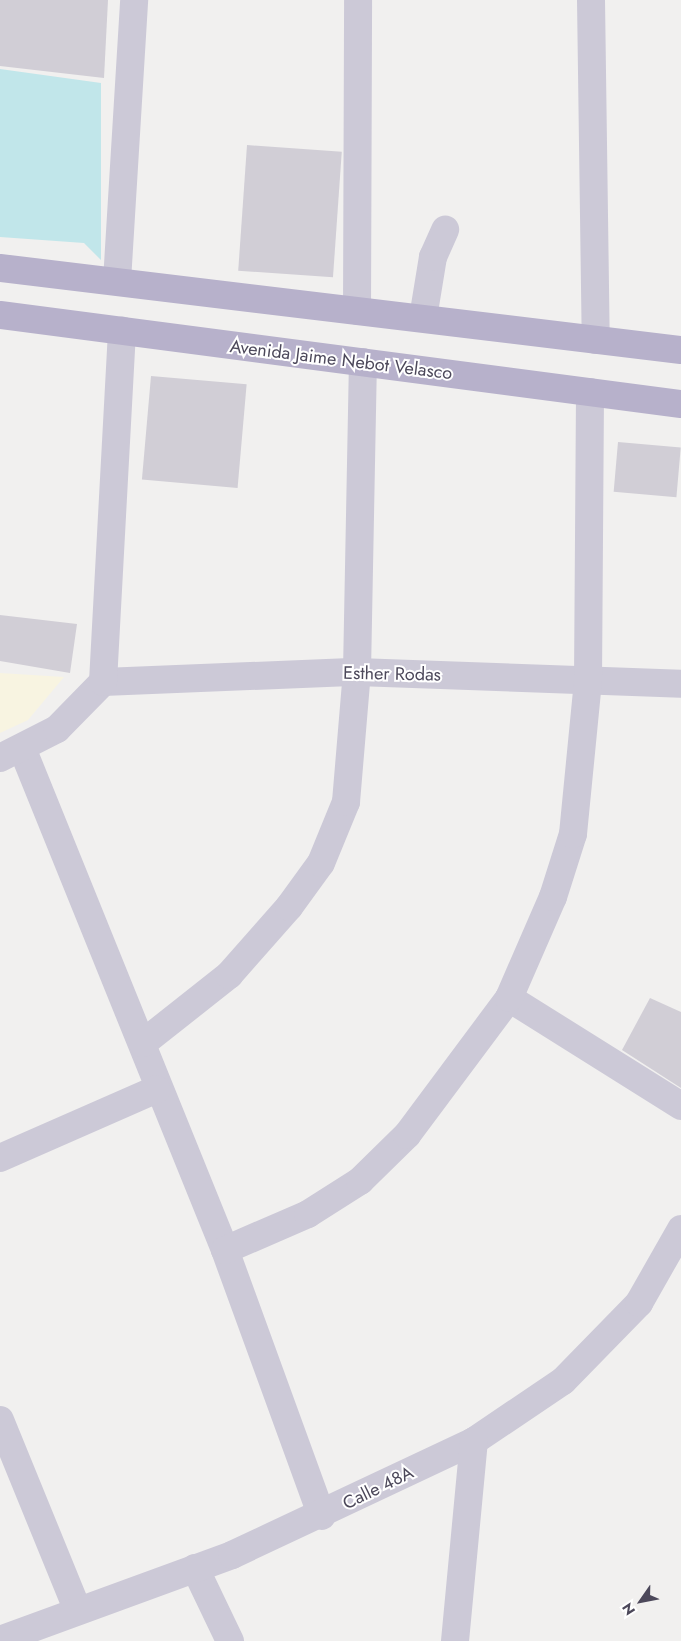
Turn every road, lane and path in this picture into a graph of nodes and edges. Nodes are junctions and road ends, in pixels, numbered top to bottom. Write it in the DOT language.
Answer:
graph roads {
  1 [pos="134,0"];
  2 [pos="358,0"];
  3 [pos="591,0"];
  4 [pos="445,230"];
  5 [pos="0,268"];
  6 [pos="117,281"];
  7 [pos="357,311"];
  8 [pos="0,315"];
  9 [pos="423,318"];
  10 [pos="122,331"];
  11 [pos="596,340"];
  12 [pos="681,350"];
  13 [pos="363,362"];
  14 [pos="590,392"];
  15 [pos="681,404"];
  16 [pos="356,672"];
  17 [pos="588,681"];
  18 [pos="104,682"];
  19 [pos="681,684"];
  20 [pos="11,753"];
  21 [pos="508,998"];
  22 [pos="143,1043"];
  23 [pos="158,1089"];
  24 [pos="681,1106"];
  25 [pos="0,1158"];
  26 [pos="681,1229"];
  27 [pos="225,1250"];
  28 [pos="0,1420"];
  29 [pos="474,1441"];
  30 [pos="322,1516"];
  31 [pos="195,1568"];
  32 [pos="78,1611"];
  33 [pos="0,1640"];
  34 [pos="230,1641"];
  35 [pos="455,1641"];
  1 -- 6 [label="street"];
  2 -- 7 [label="street"];
  3 -- 11 [label="street"];
  4 -- 9 [label="street"];
  5 -- 6 [label="main road"];
  6 -- 7 [label="main road"];
  7 -- 9 [label="main road"];
  8 -- 10 [label="main road, Avenida Jaime Nebot Velasco"];
  9 -- 11 [label="main road"];
  10 -- 13 [label="main road, Avenida Jaime Nebot Velasco"];
  10 -- 18 [label="street"];
  11 -- 12 [label="main road"];
  13 -- 14 [label="main road, Avenida Jaime Nebot Velasco"];
  13 -- 16 [label="street"];
  14 -- 15 [label="main road, Avenida Jaime Nebot Velasco"];
  14 -- 17 [label="street"];
  16 -- 17 [label="street, Esther Rodas"];
  16 -- 18 [label="street, Esther Rodas"];
  16 -- 22 [label="street"];
  17 -- 19 [label="street, Esther Rodas"];
  17 -- 21 [label="street"];
  18 -- 20 [label="street"];
  20 -- 22 [label="street"];
  21 -- 24 [label="street"];
  21 -- 27 [label="street"];
  22 -- 23 [label="street"];
  23 -- 25 [label="street"];
  23 -- 27 [label="street"];
  26 -- 29 [label="street, Calle 48A"];
  27 -- 30 [label="street"];
  28 -- 32 [label="street"];
  29 -- 30 [label="street, Calle 48A"];
  29 -- 35 [label="street"];
  30 -- 31 [label="street, Calle 48A"];
  31 -- 32 [label="street, Calle 48A"];
  31 -- 34 [label="street"];
  32 -- 33 [label="street, Calle 48A"];
}
